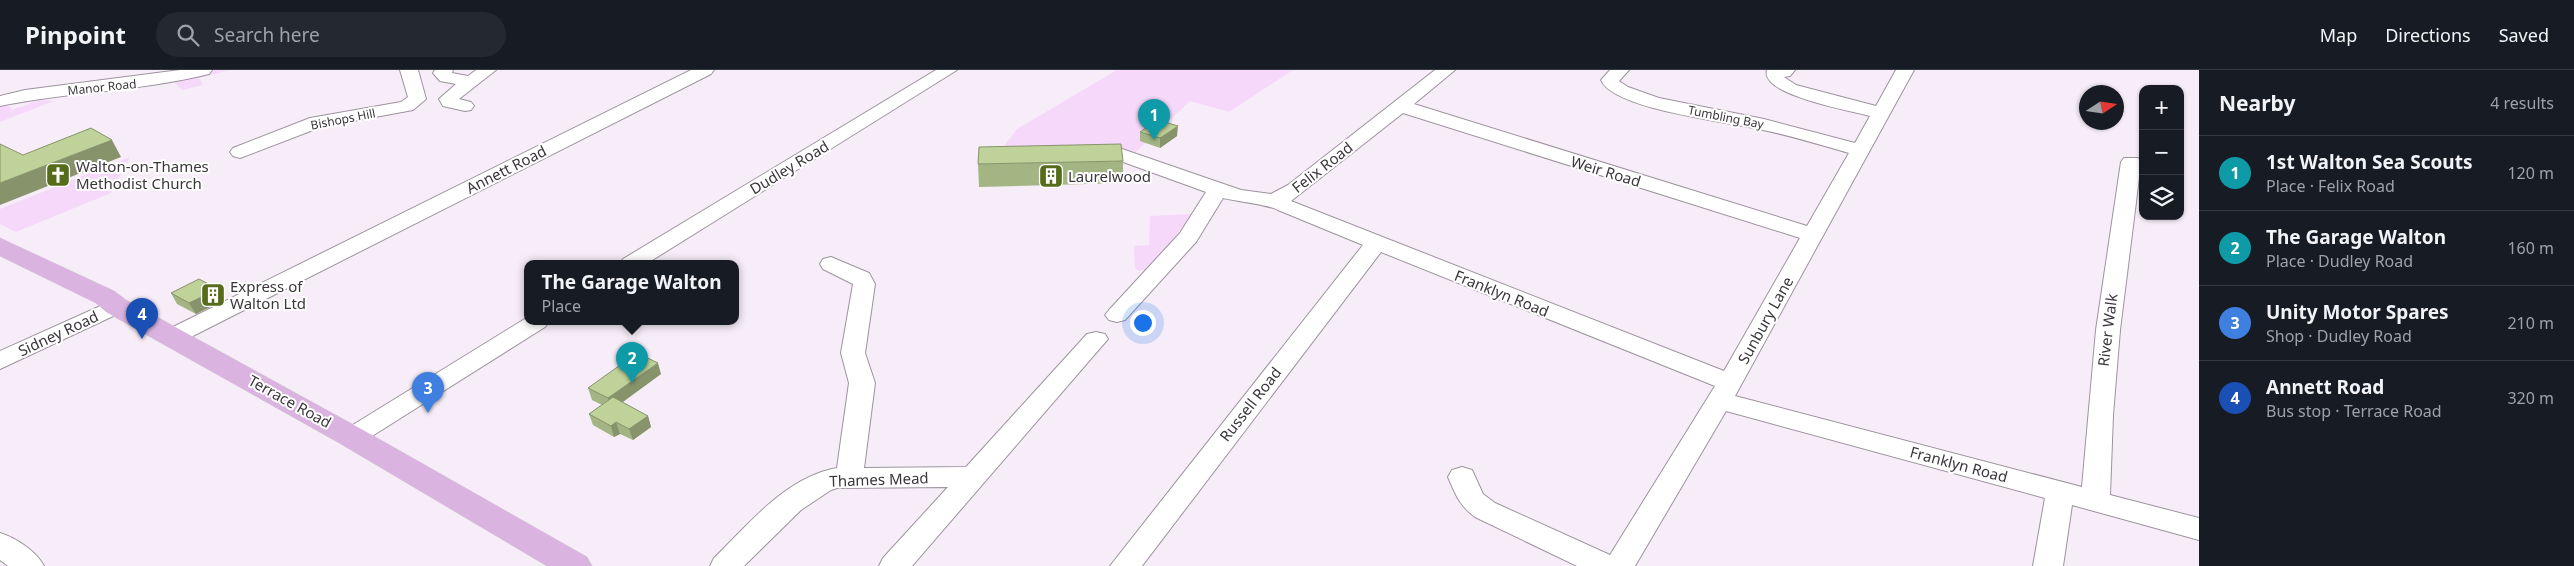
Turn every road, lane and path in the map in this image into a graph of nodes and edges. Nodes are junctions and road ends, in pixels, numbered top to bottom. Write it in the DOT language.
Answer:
graph roads {
  1 [pos="203,70"];
  2 [pos="409,70"];
  3 [pos="444,70"];
  4 [pos="487,70"];
  5 [pos="704,70"];
  6 [pos="948,70"];
  7 [pos="1414,70"];
  8 [pos="1620,70"];
  9 [pos="1905,70"];
  10 [pos="1776,71"];
  11 [pos="1442,73"];
  12 [pos="472,82"];
  13 [pos="0,101"];
  14 [pos="465,106"];
  15 [pos="1400,106"];
  16 [pos="1881,113"];
  17 [pos="1861,150"];
  18 [pos="240,152"];
  19 [pos="1122,154"];
  20 [pos="2131,162"];
  21 [pos="1218,189"];
  22 [pos="1277,199"];
  23 [pos="1812,235"];
  24 [pos="1376,243"];
  25 [pos="0,246"];
  26 [pos="637,260"];
  27 [pos="831,264"];
  28 [pos="116,306"];
  29 [pos="1117,315"];
  30 [pos="532,325"];
  31 [pos="174,336"];
  32 [pos="1096,339"];
  33 [pos="0,361"];
  34 [pos="1724,392"];
  35 [pos="352,436"];
  36 [pos="975,477"];
  37 [pos="1462,477"];
  38 [pos="849,478"];
  39 [pos="2060,491"];
  40 [pos="2096,500"];
  41 [pos="2199,528"];
  42 [pos="0,544"];
  43 [pos="29,566"];
  44 [pos="575,566"];
  45 [pos="725,566"];
  46 [pos="894,566"];
  47 [pos="1125,566"];
  48 [pos="1605,566"];
  49 [pos="1620,566"];
  50 [pos="2048,566"];
  1 -- 13 [label="street, Manor Road"];
  2 -- 18 [label="street, Bishops Hill"];
  3 -- 12 [label="street"];
  4 -- 12 [label="street"];
  5 -- 31 [label="street, Annett Road"];
  6 -- 26 [label="street, Dudley Road"];
  7 -- 11 [label="street"];
  8 -- 17 [label="street, Tumbling Bay"];
  9 -- 16 [label="street, Sunbury Lane"];
  10 -- 16 [label="street"];
  11 -- 15 [label="street, Felix Road"];
  12 -- 14 [label="street"];
  15 -- 22 [label="street, Felix Road"];
  15 -- 23 [label="street, Weir Road"];
  16 -- 17 [label="street, Sunbury Lane"];
  17 -- 23 [label="street, Sunbury Lane"];
  19 -- 21 [label="street, Felix Road"];
  20 -- 40 [label="street, River Walk"];
  21 -- 22 [label="street, Felix Road"];
  21 -- 29 [label="street"];
  22 -- 24 [label="street, Franklyn Road"];
  23 -- 34 [label="street, Sunbury Lane"];
  24 -- 34 [label="street, Franklyn Road"];
  24 -- 47 [label="street, Russell Road"];
  25 -- 28 [label="main road, Terrace Road"];
  27 -- 38 [label="street"];
  28 -- 31 [label="main road, Terrace Road"];
  28 -- 33 [label="street, Sidney Road"];
  30 -- 35 [label="street"];
  31 -- 35 [label="main road, Terrace Road"];
  32 -- 36 [label="street"];
  34 -- 39 [label="street, Franklyn Road"];
  34 -- 49 [label="street, Sunbury Lane"];
  35 -- 44 [label="main road, Terrace Road"];
  36 -- 38 [label="street, Thames Mead"];
  36 -- 46 [label="street"];
  37 -- 48 [label="street"];
  38 -- 45 [label="street, Thames Mead"];
  39 -- 40 [label="street, Franklyn Road"];
  39 -- 50 [label="street"];
  40 -- 41 [label="street, Franklyn Road"];
  42 -- 43 [label="street"];
}
